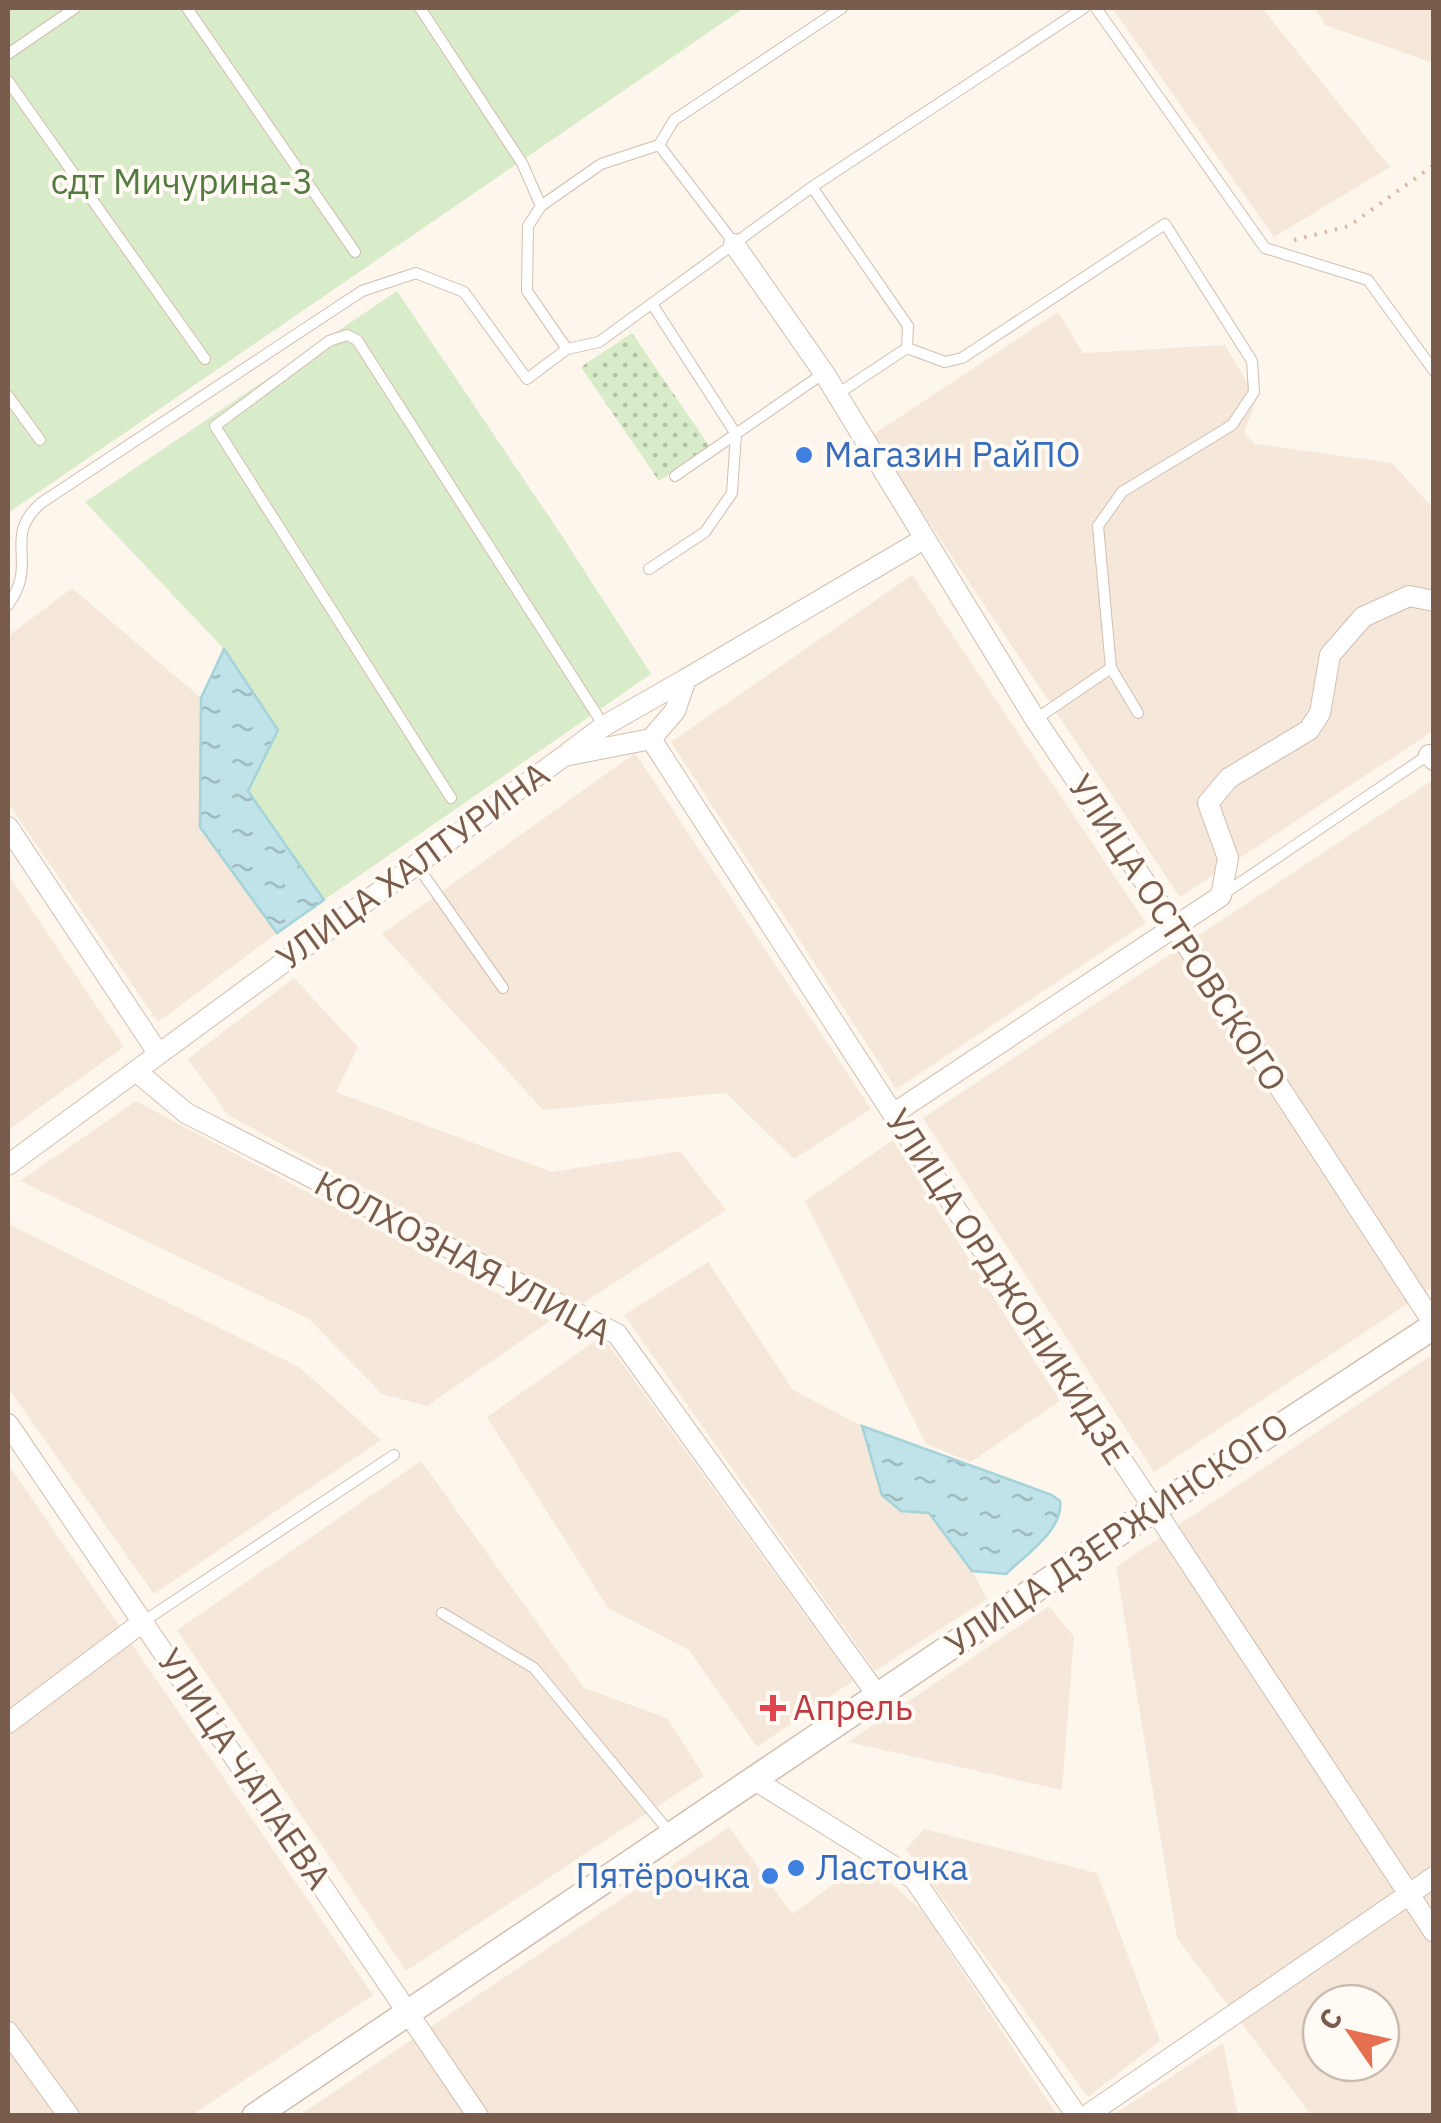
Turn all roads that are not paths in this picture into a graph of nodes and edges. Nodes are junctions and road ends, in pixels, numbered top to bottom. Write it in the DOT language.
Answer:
graph roads {
  1 [pos="75,8"];
  2 [pos="186,8"];
  3 [pos="420,8"];
  4 [pos="842,8"];
  5 [pos="1084,8"];
  6 [pos="1096,8"];
  7 [pos="8,54"];
  8 [pos="8,81"];
  9 [pos="659,145"];
  10 [pos="812,187"];
  11 [pos="541,206"];
  12 [pos="734,244"];
  13 [pos="355,252"];
  14 [pos="652,304"];
  15 [pos="908,348"];
  16 [pos="566,349"];
  17 [pos="205,359"];
  18 [pos="1434,371"];
  19 [pos="824,373"];
  20 [pos="8,396"];
  21 [pos="836,396"];
  22 [pos="736,434"];
  23 [pos="40,440"];
  24 [pos="675,476"];
  25 [pos="924,538"];
  26 [pos="649,569"];
  27 [pos="1434,601"];
  28 [pos="8,604"];
  29 [pos="1111,668"];
  30 [pos="686,679"];
  31 [pos="1138,713"];
  32 [pos="1035,720"];
  33 [pos="604,726"];
  34 [pos="651,739"];
  35 [pos="564,756"];
  36 [pos="1432,756"];
  37 [pos="451,798"];
  38 [pos="8,827"];
  39 [pos="416,864"];
  40 [pos="1221,896"];
  41 [pos="1175,927"];
  42 [pos="503,988"];
  43 [pos="158,1053"];
  44 [pos="137,1072"];
  45 [pos="893,1114"];
  46 [pos="8,1164"];
  47 [pos="1434,1325"];
  48 [pos="8,1424"];
  49 [pos="394,1455"];
  50 [pos="1153,1510"];
  51 [pos="442,1614"];
  52 [pos="144,1621"];
  53 [pos="878,1696"];
  54 [pos="8,1723"];
  55 [pos="753,1779"];
  56 [pos="672,1835"];
  57 [pos="1434,1877"];
  58 [pos="1409,1894"];
  59 [pos="1434,1932"];
  60 [pos="408,2012"];
  61 [pos="8,2032"];
  62 [pos="69,2116"];
  63 [pos="256,2116"];
  64 [pos="478,2116"];
  65 [pos="1076,2116"];
  66 [pos="1086,2116"];
  1 -- 7 [label="lane"];
  2 -- 13 [label="lane"];
  3 -- 11 [label="lane"];
  4 -- 9 [label="lane"];
  5 -- 10 [label="lane"];
  6 -- 18 [label="lane"];
  8 -- 17 [label="lane"];
  9 -- 11 [label="lane"];
  9 -- 12 [label="lane"];
  10 -- 12 [label="lane"];
  10 -- 15 [label="lane"];
  11 -- 16 [label="lane"];
  12 -- 14 [label="lane"];
  12 -- 19 [label="street, УЛИЦА ОСТРОВСКОГО"];
  14 -- 16 [label="lane"];
  14 -- 22 [label="lane"];
  15 -- 21 [label="lane"];
  15 -- 29 [label="lane"];
  16 -- 28 [label="lane"];
  19 -- 21 [label="street, УЛИЦА ОСТРОВСКОГО"];
  19 -- 22 [label="lane"];
  20 -- 23 [label="lane"];
  21 -- 25 [label="street, УЛИЦА ОСТРОВСКОГО"];
  22 -- 24 [label="lane"];
  22 -- 26 [label="lane"];
  25 -- 30 [label="street"];
  25 -- 32 [label="street, УЛИЦА ОСТРОВСКОГО"];
  27 -- 40 [label="street"];
  29 -- 31 [label="lane"];
  29 -- 32 [label="lane"];
  30 -- 33 [label="street"];
  30 -- 34 [label="street"];
  32 -- 41 [label="street, УЛИЦА ОСТРОВСКОГО"];
  33 -- 35 [label="street"];
  33 -- 37 [label="lane"];
  34 -- 35 [label="street, УЛИЦА ХАЛТУРИНА"];
  34 -- 45 [label="street, УЛИЦА ОРДЖОНИКИДЗЕ"];
  35 -- 39 [label="street, УЛИЦА ХАЛТУРИНА"];
  36 -- 40 [label="lane"];
  38 -- 43 [label="street"];
  39 -- 42 [label="lane"];
  39 -- 43 [label="street, УЛИЦА ХАЛТУРИНА"];
  40 -- 41 [label="street"];
  41 -- 45 [label="street"];
  41 -- 47 [label="street, УЛИЦА ОСТРОВСКОГО"];
  43 -- 44 [label="street, УЛИЦА ХАЛТУРИНА"];
  44 -- 46 [label="street, УЛИЦА ХАЛТУРИНА"];
  44 -- 53 [label="street, КОЛХОЗНАЯ УЛИЦА"];
  45 -- 50 [label="street, УЛИЦА ОРДЖОНИКИДЗЕ"];
  47 -- 50 [label="street, УЛИЦА ДЗЕРЖИНСКОГО"];
  48 -- 52 [label="street, УЛИЦА ЧАПАЕВА"];
  49 -- 52 [label="lane"];
  50 -- 53 [label="street, УЛИЦА ДЗЕРЖИНСКОГО"];
  50 -- 58 [label="street, УЛИЦА ОРДЖОНИКИДЗЕ"];
  51 -- 56 [label="lane"];
  52 -- 54 [label="street"];
  52 -- 60 [label="street, УЛИЦА ЧАПАЕВА"];
  53 -- 55 [label="street, УЛИЦА ДЗЕРЖИНСКОГО"];
  55 -- 56 [label="street, УЛИЦА ДЗЕРЖИНСКОГО"];
  55 -- 65 [label="street"];
  56 -- 60 [label="street, УЛИЦА ДЗЕРЖИНСКОГО"];
  57 -- 58 [label="street"];
  58 -- 59 [label="street, УЛИЦА ОРДЖОНИКИДЗЕ"];
  58 -- 66 [label="street"];
  60 -- 63 [label="street, УЛИЦА ДЗЕРЖИНСКОГО"];
  60 -- 64 [label="street, УЛИЦА ЧАПАЕВА"];
  61 -- 62 [label="street"];
}
